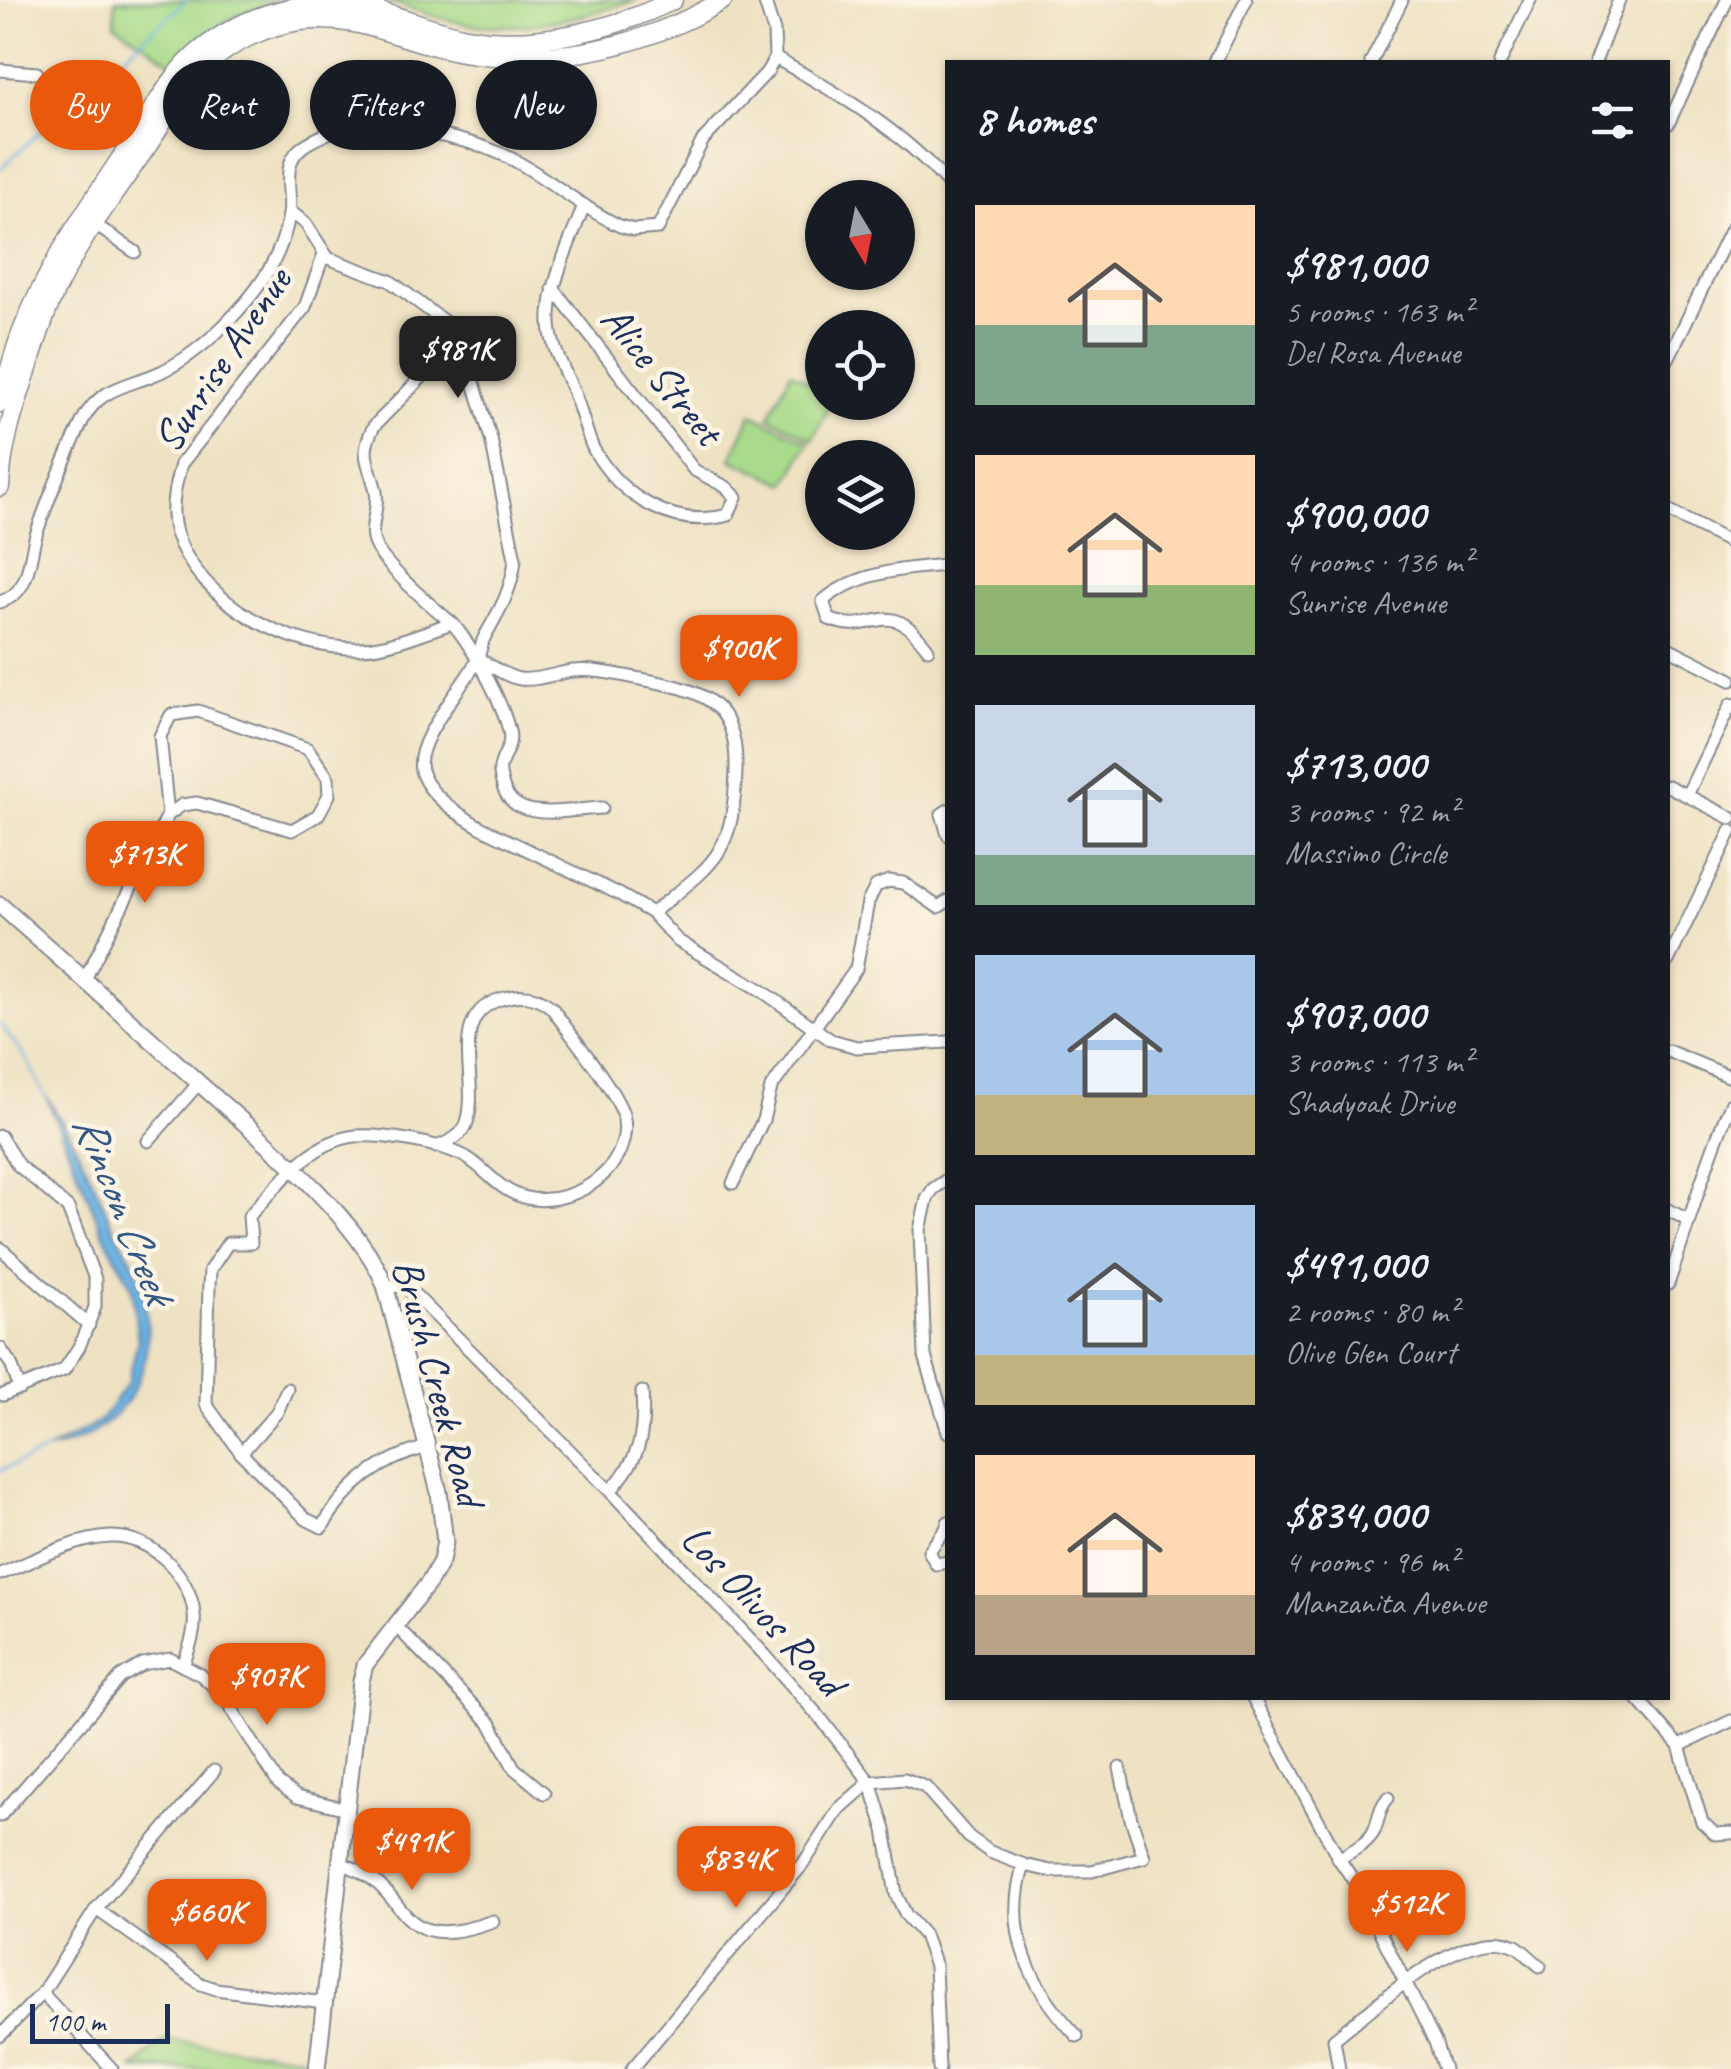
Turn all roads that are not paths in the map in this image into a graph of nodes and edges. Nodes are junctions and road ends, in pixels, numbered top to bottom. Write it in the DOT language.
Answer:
graph roads {
  1 [pos="673,0"];
  2 [pos="722,0"];
  3 [pos="764,0"];
  4 [pos="1246,0"];
  5 [pos="1402,0"];
  6 [pos="1530,0"];
  7 [pos="1619,0"];
  8 [pos="1726,0"];
  9 [pos="774,58"];
  10 [pos="1216,60"];
  11 [pos="1373,60"];
  12 [pos="1501,60"];
  13 [pos="1596,60"];
  14 [pos="0,70"];
  15 [pos="30,72"];
  16 [pos="1670,120"];
  17 [pos="945,180"];
  18 [pos="584,204"];
  19 [pos="290,211"];
  20 [pos="89,219"];
  21 [pos="1729,236"];
  22 [pos="135,252"];
  23 [pos="324,254"];
  24 [pos="553,288"];
  25 [pos="458,340"];
  26 [pos="1670,354"];
  27 [pos="0,402"];
  28 [pos="0,488"];
  29 [pos="1670,512"];
  30 [pos="1731,542"];
  31 [pos="945,565"];
  32 [pos="0,602"];
  33 [pos="452,624"];
  34 [pos="928,649"];
  35 [pos="1670,649"];
  36 [pos="478,658"];
  37 [pos="1731,680"];
  38 [pos="1731,704"];
  39 [pos="1670,787"];
  40 [pos="1687,795"];
  41 [pos="602,808"];
  42 [pos="168,815"];
  43 [pos="1731,818"];
  44 [pos="1731,831"];
  45 [pos="945,903"];
  46 [pos="0,905"];
  47 [pos="652,913"];
  48 [pos="1670,957"];
  49 [pos="85,979"];
  50 [pos="813,1029"];
  51 [pos="945,1042"];
  52 [pos="1670,1052"];
  53 [pos="1731,1076"];
  54 [pos="199,1083"];
  55 [pos="1731,1104"];
  56 [pos="465,1129"];
  57 [pos="0,1136"];
  58 [pos="148,1141"];
  59 [pos="436,1146"];
  60 [pos="467,1158"];
  61 [pos="293,1170"];
  62 [pos="945,1181"];
  63 [pos="733,1183"];
  64 [pos="1670,1211"];
  65 [pos="1690,1221"];
  66 [pos="0,1248"];
  67 [pos="1670,1278"];
  68 [pos="385,1285"];
  69 [pos="89,1325"];
  70 [pos="0,1348"];
  71 [pos="20,1388"];
  72 [pos="287,1388"];
  73 [pos="642,1392"];
  74 [pos="3,1394"];
  75 [pos="945,1422"];
  76 [pos="427,1448"];
  77 [pos="240,1453"];
  78 [pos="610,1491"];
  79 [pos="945,1530"];
  80 [pos="945,1562"];
  81 [pos="0,1574"];
  82 [pos="396,1626"];
  83 [pos="183,1666"];
  84 [pos="1253,1700"];
  85 [pos="1639,1700"];
  86 [pos="1731,1721"];
  87 [pos="1679,1746"];
  88 [pos="1120,1768"];
  89 [pos="214,1771"];
  90 [pos="870,1782"];
  91 [pos="544,1793"];
  92 [pos="1388,1798"];
  93 [pos="347,1809"];
  94 [pos="0,1816"];
  95 [pos="1731,1833"];
  96 [pos="1340,1859"];
  97 [pos="342,1864"];
  98 [pos="1024,1865"];
  99 [pos="96,1909"];
  100 [pos="493,1920"];
  101 [pos="1540,1966"];
  102 [pos="1405,1980"];
  103 [pos="42,1993"];
  104 [pos="324,2002"];
  105 [pos="0,2036"];
  106 [pos="1077,2036"];
  107 [pos="112,2069"];
  108 [pos="317,2069"];
  109 [pos="632,2069"];
  110 [pos="939,2069"];
  111 [pos="1339,2069"];
  112 [pos="1444,2069"];
  1 -- 20 [label="main road"];
  2 -- 20 [label="main road"];
  3 -- 9 [label="street"];
  4 -- 10 [label="street"];
  5 -- 11 [label="street"];
  6 -- 12 [label="street"];
  7 -- 13 [label="street"];
  8 -- 16 [label="street"];
  9 -- 17 [label="street"];
  9 -- 18 [label="street"];
  14 -- 15 [label="street"];
  18 -- 19 [label="street"];
  18 -- 24 [label="street, Alice Street"];
  19 -- 23 [label="street"];
  19 -- 32 [label="street"];
  20 -- 22 [label="street"];
  20 -- 27 [label="main road"];
  20 -- 28 [label="main road"];
  21 -- 26 [label="street"];
  23 -- 25 [label="street"];
  23 -- 33 [label="street, Sunrise Avenue"];
  24 -- 24 [label="street, Alice Street"];
  25 -- 33 [label="street"];
  25 -- 36 [label="street"];
  29 -- 30 [label="street"];
  31 -- 34 [label="street"];
  33 -- 36 [label="street"];
  35 -- 37 [label="street"];
  36 -- 41 [label="street"];
  36 -- 47 [label="street"];
  36 -- 47 [label="street"];
  38 -- 40 [label="street"];
  39 -- 40 [label="street"];
  40 -- 43 [label="street"];
  42 -- 42 [label="street"];
  42 -- 49 [label="street"];
  44 -- 48 [label="street"];
  45 -- 50 [label="street"];
  46 -- 49 [label="street, Brush Creek Road"];
  47 -- 50 [label="street"];
  49 -- 54 [label="street, Brush Creek Road"];
  50 -- 51 [label="street"];
  50 -- 63 [label="street"];
  52 -- 53 [label="street"];
  54 -- 58 [label="street"];
  54 -- 61 [label="street, Brush Creek Road"];
  55 -- 65 [label="street"];
  56 -- 59 [label="street"];
  56 -- 60 [label="street"];
  56 -- 60 [label="street"];
  57 -- 69 [label="street"];
  59 -- 60 [label="street"];
  59 -- 61 [label="street"];
  61 -- 68 [label="street, Brush Creek Road"];
  61 -- 77 [label="street"];
  62 -- 75 [label="street"];
  64 -- 65 [label="street"];
  65 -- 67 [label="street"];
  66 -- 69 [label="street"];
  68 -- 76 [label="street, Brush Creek Road"];
  68 -- 78 [label="street, Los Olivos Road"];
  69 -- 71 [label="street"];
  70 -- 71 [label="street"];
  71 -- 74 [label="street"];
  72 -- 77 [label="street"];
  73 -- 78 [label="street"];
  76 -- 77 [label="street"];
  76 -- 82 [label="street, Brush Creek Road"];
  78 -- 90 [label="street, Los Olivos Road"];
  79 -- 80 [label="street"];
  81 -- 83 [label="street"];
  82 -- 91 [label="street"];
  82 -- 93 [label="street, Brush Creek Road"];
  83 -- 93 [label="street"];
  83 -- 94 [label="street"];
  84 -- 96 [label="street"];
  85 -- 87 [label="street"];
  86 -- 87 [label="street"];
  87 -- 95 [label="street"];
  88 -- 98 [label="street"];
  89 -- 99 [label="street"];
  90 -- 98 [label="street"];
  90 -- 109 [label="street"];
  90 -- 110 [label="street, Los Olivos Road"];
  92 -- 96 [label="street"];
  93 -- 97 [label="street, Brush Creek Road"];
  96 -- 102 [label="street"];
  97 -- 100 [label="street"];
  97 -- 104 [label="street, Brush Creek Road"];
  98 -- 106 [label="street"];
  99 -- 103 [label="street"];
  99 -- 104 [label="street"];
  101 -- 102 [label="street"];
  102 -- 111 [label="street"];
  102 -- 112 [label="street"];
  103 -- 105 [label="street"];
  103 -- 107 [label="street"];
  104 -- 108 [label="street, Brush Creek Road"];
}
